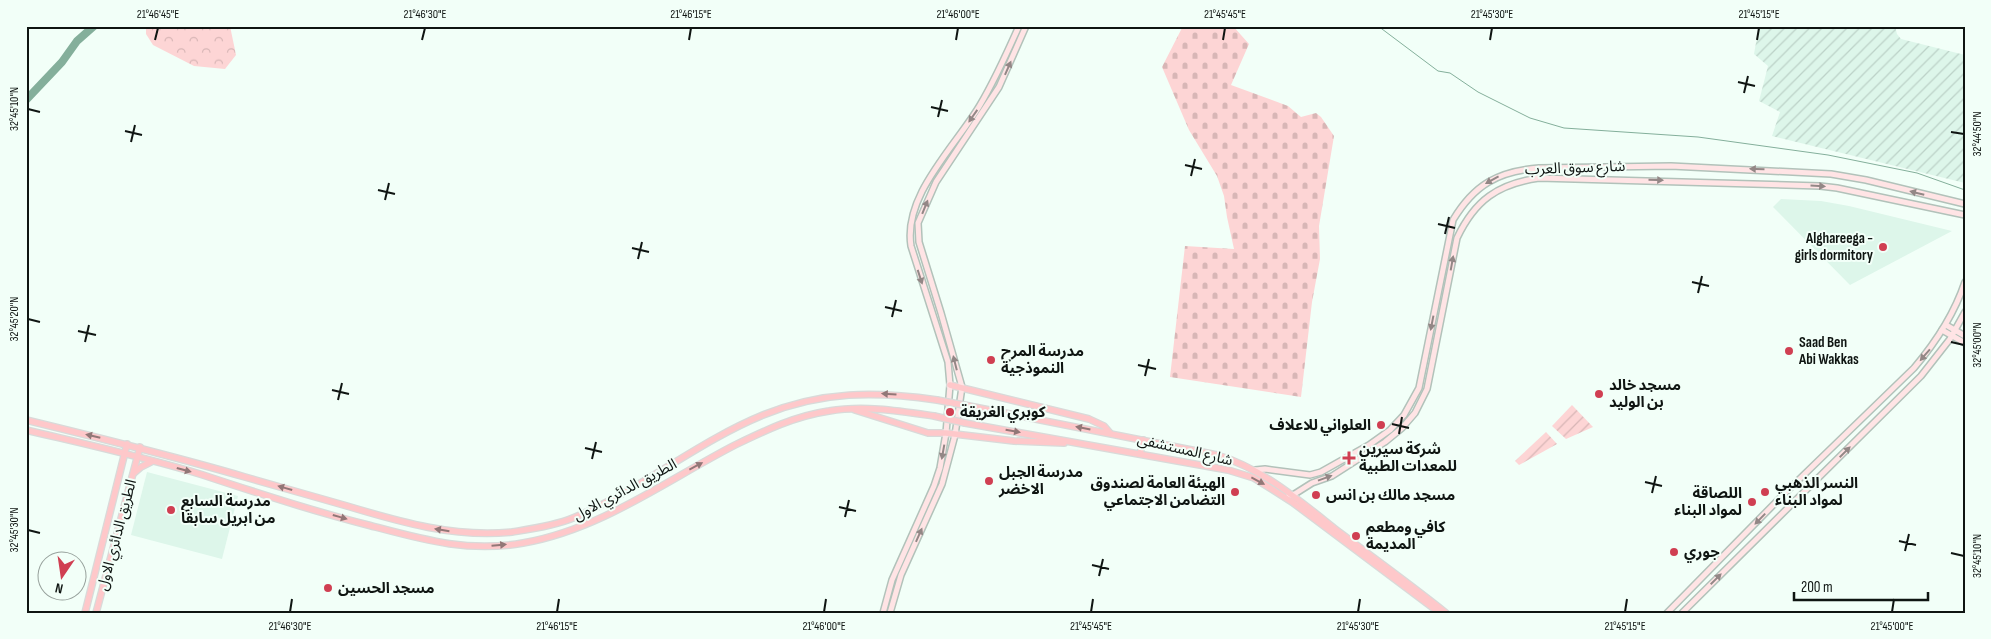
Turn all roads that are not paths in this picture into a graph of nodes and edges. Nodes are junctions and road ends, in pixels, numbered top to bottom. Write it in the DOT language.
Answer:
graph roads {
  1 [pos="1019,26"];
  2 [pos="1026,26"];
  3 [pos="1965,204"];
  4 [pos="1965,215"];
  5 [pos="1965,282"];
  6 [pos="1965,312"];
  7 [pos="1946,325"];
  8 [pos="1942,330"];
  9 [pos="1956,330"];
  10 [pos="1952,336"];
  11 [pos="1965,336"];
  12 [pos="1965,343"];
  13 [pos="950,385"];
  14 [pos="962,387"];
  15 [pos="969,406"];
  16 [pos="853,409"];
  17 [pos="26,420"];
  18 [pos="965,423"];
  19 [pos="26,430"];
  20 [pos="946,433"];
  21 [pos="1110,433"];
  22 [pos="955,435"];
  23 [pos="1143,440"];
  24 [pos="1078,442"];
  25 [pos="127,444"];
  26 [pos="140,448"];
  27 [pos="124,454"];
  28 [pos="1140,454"];
  29 [pos="137,457"];
  30 [pos="155,462"];
  31 [pos="214,468"];
  32 [pos="1254,470"];
  33 [pos="211,478"];
  34 [pos="131,479"];
  35 [pos="1281,495"];
  36 [pos="1293,496"];
  37 [pos="390,518"];
  38 [pos="387,530"];
  39 [pos="466,533"];
  40 [pos="466,546"];
  41 [pos="900,561"];
  42 [pos="906,564"];
  43 [pos="85,613"];
  44 [pos="96,613"];
  45 [pos="883,613"];
  46 [pos="890,613"];
  47 [pos="1440,613"];
  48 [pos="1446,613"];
  49 [pos="1667,613"];
  50 [pos="1682,613"];
  1 -- 13 [label="main road, one-way"];
  14 -- 2 [label="main road, one-way"];
  3 -- 32 [label="main road, شارع سوق العرب, one-way"];
  36 -- 4 [label="main road, one-way"];
  5 -- 7 [label="main road"];
  6 -- 9 [label="main road"];
  7 -- 8 [label="main road"];
  7 -- 9 [label="main road"];
  8 -- 10 [label="main road"];
  8 -- 49 [label="main road, one-way"];
  9 -- 10 [label="main road"];
  9 -- 11 [label="main road"];
  10 -- 12 [label="main road"];
  50 -- 10 [label="main road, one-way"];
  13 -- 14 [label="main road"];
  13 -- 20 [label="main road"];
  14 -- 21 [label="main road"];
  14 -- 22 [label="main road"];
  21 -- 15 [label="main road, شارع المستشفى, one-way"];
  15 -- 39 [label="main road, الطريق الدائري الاول, one-way, bridge"];
  16 -- 18 [label="main road, الطريق الدائري الاول, bridge"];
  16 -- 20 [label="main road"];
  40 -- 16 [label="main road, الطريق الدائري الاول, one-way"];
  25 -- 17 [label="main road, one-way"];
  18 -- 24 [label="main road, شارع المستشفى, one-way"];
  19 -- 27 [label="main road"];
  20 -- 22 [label="main road"];
  20 -- 41 [label="main road, one-way"];
  21 -- 23 [label="main road, شارع المستشفى"];
  22 -- 24 [label="main road"];
  42 -- 22 [label="main road, one-way"];
  23 -- 28 [label="main road"];
  23 -- 32 [label="main road, شارع المستشفى"];
  24 -- 28 [label="main road, شارع المستشفى"];
  25 -- 26 [label="main road"];
  25 -- 27 [label="main road, الطريق الدائري الاول"];
  26 -- 29 [label="main road, الطريق الدائري الاول"];
  26 -- 31 [label="main road, الطريق الدائري الاول"];
  27 -- 29 [label="main road"];
  27 -- 43 [label="main road, الطريق الدائري الاول"];
  28 -- 35 [label="main road, شارع المستشفى, one-way"];
  29 -- 30 [label="main road, الطريق الدائري الاول"];
  29 -- 34 [label="main road, الطريق الدائري الاول"];
  30 -- 33 [label="main road, الطريق الدائري الاول, one-way"];
  30 -- 34 [label="main road"];
  31 -- 33 [label="main road"];
  37 -- 31 [label="main road, الطريق الدائري الاول, one-way"];
  32 -- 36 [label="main road, شارع المستشفى"];
  33 -- 38 [label="main road, الطريق الدائري الاول, one-way"];
  34 -- 44 [label="main road, الطريق الدائري الاول"];
  35 -- 36 [label="main road"];
  35 -- 47 [label="main road, شارع المستشفى"];
  36 -- 48 [label="main road, شارع المستشفى"];
  37 -- 38 [label="main road"];
  39 -- 37 [label="main road, الطريق الدائري الاول, one-way"];
  38 -- 40 [label="main road, الطريق الدائري الاول"];
  39 -- 40 [label="main road"];
  41 -- 42 [label="main road"];
  41 -- 45 [label="main road"];
  42 -- 46 [label="main road"];
}
